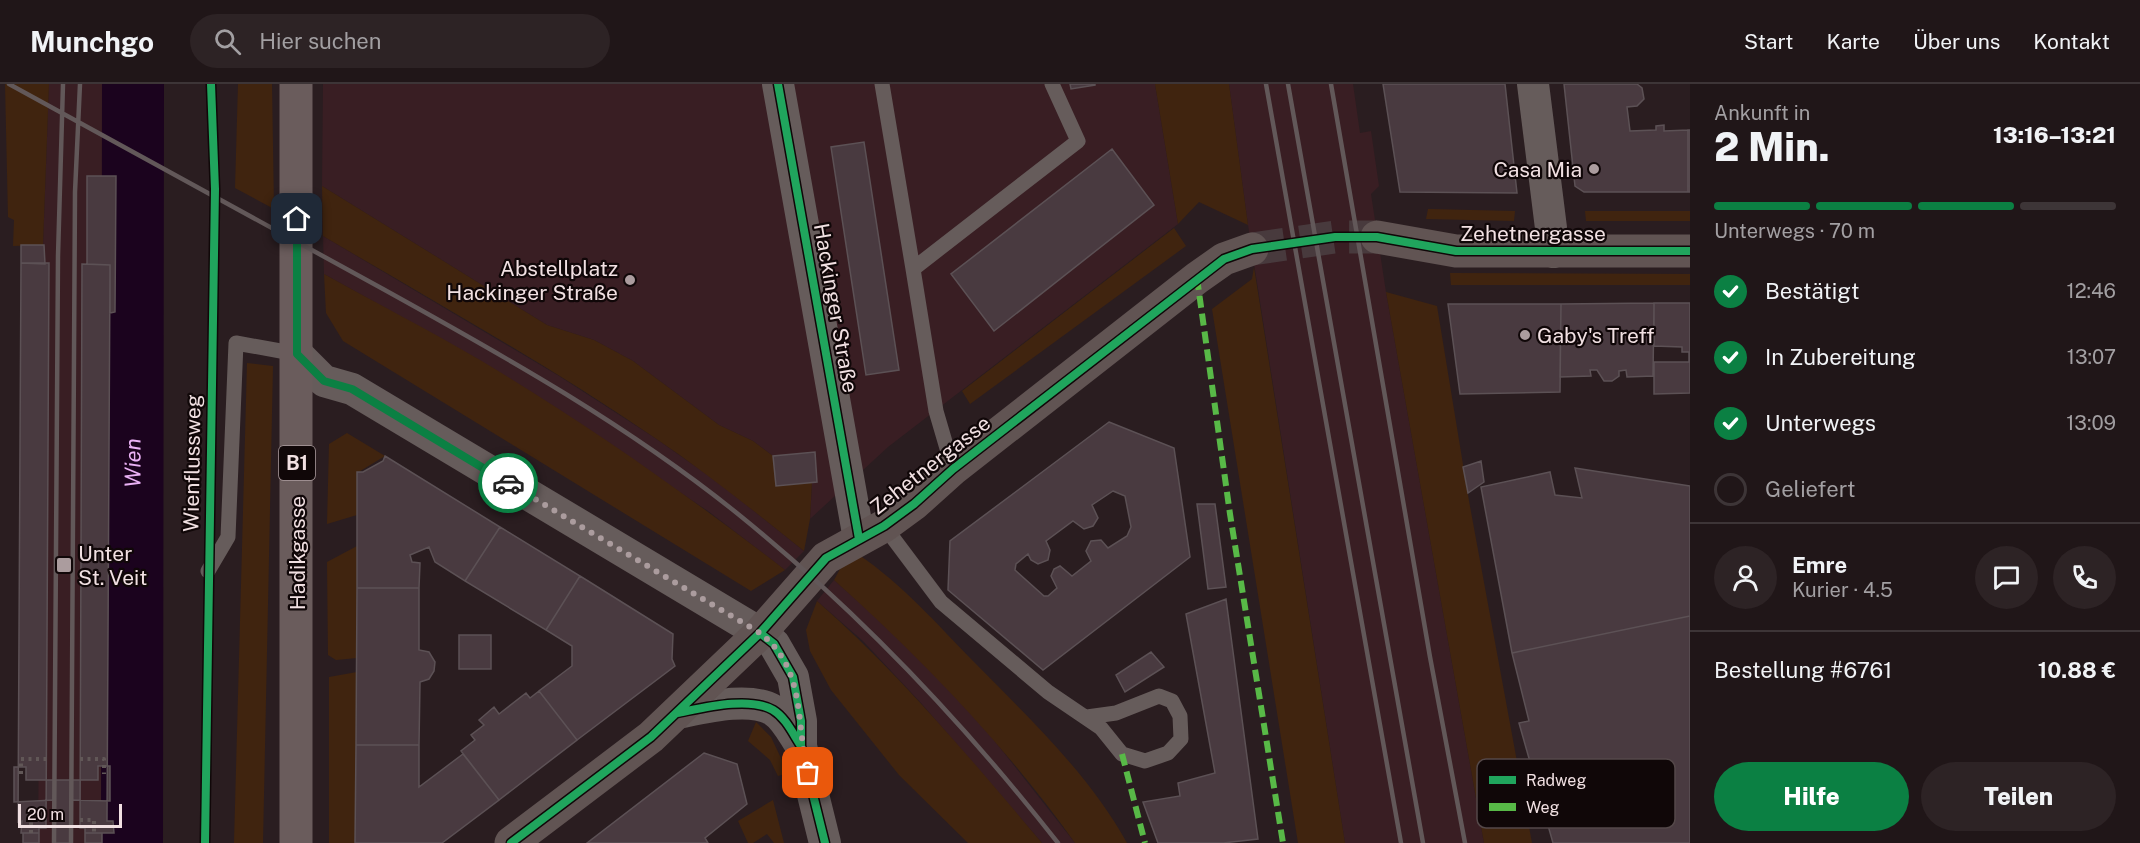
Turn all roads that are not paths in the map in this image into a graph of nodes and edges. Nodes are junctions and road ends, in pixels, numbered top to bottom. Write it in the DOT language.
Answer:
graph roads {
  1 [pos="296,84"];
  2 [pos="778,84"];
  3 [pos="882,84"];
  4 [pos="1052,84"];
  5 [pos="1533,84"];
  6 [pos="1377,237"];
  7 [pos="1252,249"];
  8 [pos="1690,251"];
  9 [pos="1554,252"];
  10 [pos="913,268"];
  11 [pos="297,354"];
  12 [pos="953,469"];
  13 [pos="871,533"];
  14 [pos="208,571"];
  15 [pos="760,633"];
  16 [pos="677,713"];
  17 [pos="1087,717"];
  18 [pos="801,746"];
  19 [pos="296,843"];
  20 [pos="510,843"];
  21 [pos="825,843"];
  1 -- 11 [label="main road, Hadikgasse / B1"];
  2 -- 13 [label="street, Hackinger Straße"];
  3 -- 10 [label="lane"];
  4 -- 10 [label="lane"];
  5 -- 9 [label="street"];
  6 -- 9 [label="street, Zehetnergasse"];
  7 -- 12 [label="street, Zehetnergasse"];
  8 -- 9 [label="street, Zehetnergasse"];
  10 -- 12 [label="lane"];
  11 -- 14 [label="lane"];
  11 -- 15 [label="street"];
  11 -- 19 [label="main road, Hadikgasse / B1"];
  12 -- 13 [label="street, Zehetnergasse"];
  13 -- 15 [label="street, Zehetnergasse"];
  13 -- 17 [label="lane"];
  15 -- 16 [label="street, Zehetnergasse"];
  15 -- 18 [label="street"];
  16 -- 18 [label="street"];
  16 -- 20 [label="street, Zehetnergasse"];
  17 -- 17 [label="lane"];
  18 -- 21 [label="street"];
}
